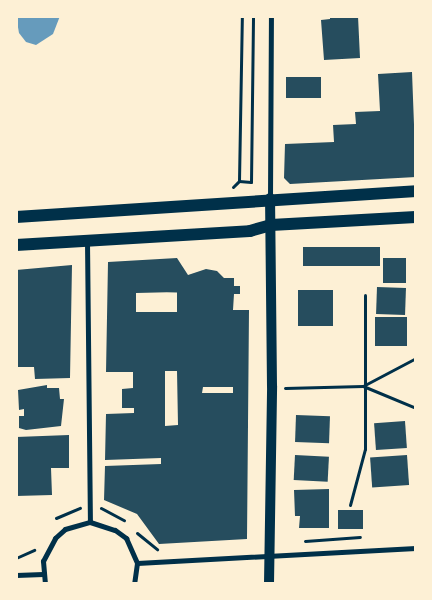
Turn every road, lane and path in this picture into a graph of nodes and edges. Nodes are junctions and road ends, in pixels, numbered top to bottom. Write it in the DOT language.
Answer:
graph roads {
  1 [pos="242,16"];
  2 [pos="253,16"];
  3 [pos="271,16"];
  4 [pos="239,181"];
  5 [pos="222,189"];
  6 [pos="416,191"];
  7 [pos="270,198"];
  8 [pos="16,217"];
  9 [pos="416,217"];
  10 [pos="271,225"];
  11 [pos="87,241"];
  12 [pos="16,245"];
  13 [pos="365,296"];
  14 [pos="416,358"];
  15 [pos="363,386"];
  16 [pos="290,389"];
  17 [pos="416,408"];
  18 [pos="350,505"];
  19 [pos="90,507"];
  20 [pos="52,522"];
  21 [pos="90,522"];
  22 [pos="366,538"];
  23 [pos="298,543"];
  24 [pos="37,547"];
  25 [pos="416,548"];
  26 [pos="160,551"];
  27 [pos="269,557"];
  28 [pos="16,558"];
  29 [pos="137,563"];
  30 [pos="43,574"];
  31 [pos="16,575"];
  32 [pos="45,584"];
  33 [pos="134,584"];
  34 [pos="270,584"];
  1 -- 4 [label="path"];
  2 -- 4 [label="path"];
  3 -- 7 [label="street"];
  4 -- 5 [label="path"];
  6 -- 7 [label="main road"];
  7 -- 8 [label="main road"];
  7 -- 10 [label="main road"];
  9 -- 10 [label="main road"];
  10 -- 11 [label="main road"];
  10 -- 27 [label="main road"];
  11 -- 12 [label="main road"];
  11 -- 19 [label="street"];
  13 -- 15 [label="path"];
  14 -- 15 [label="path"];
  15 -- 16 [label="path"];
  15 -- 17 [label="path"];
  15 -- 18 [label="path"];
  19 -- 20 [label="path"];
  19 -- 21 [label="street"];
  19 -- 26 [label="path"];
  21 -- 29 [label="street"];
  21 -- 30 [label="street"];
  22 -- 23 [label="path"];
  24 -- 28 [label="path"];
  25 -- 27 [label="street"];
  27 -- 29 [label="street"];
  27 -- 34 [label="main road"];
  29 -- 33 [label="street"];
  30 -- 31 [label="street"];
  30 -- 32 [label="street"];
}
